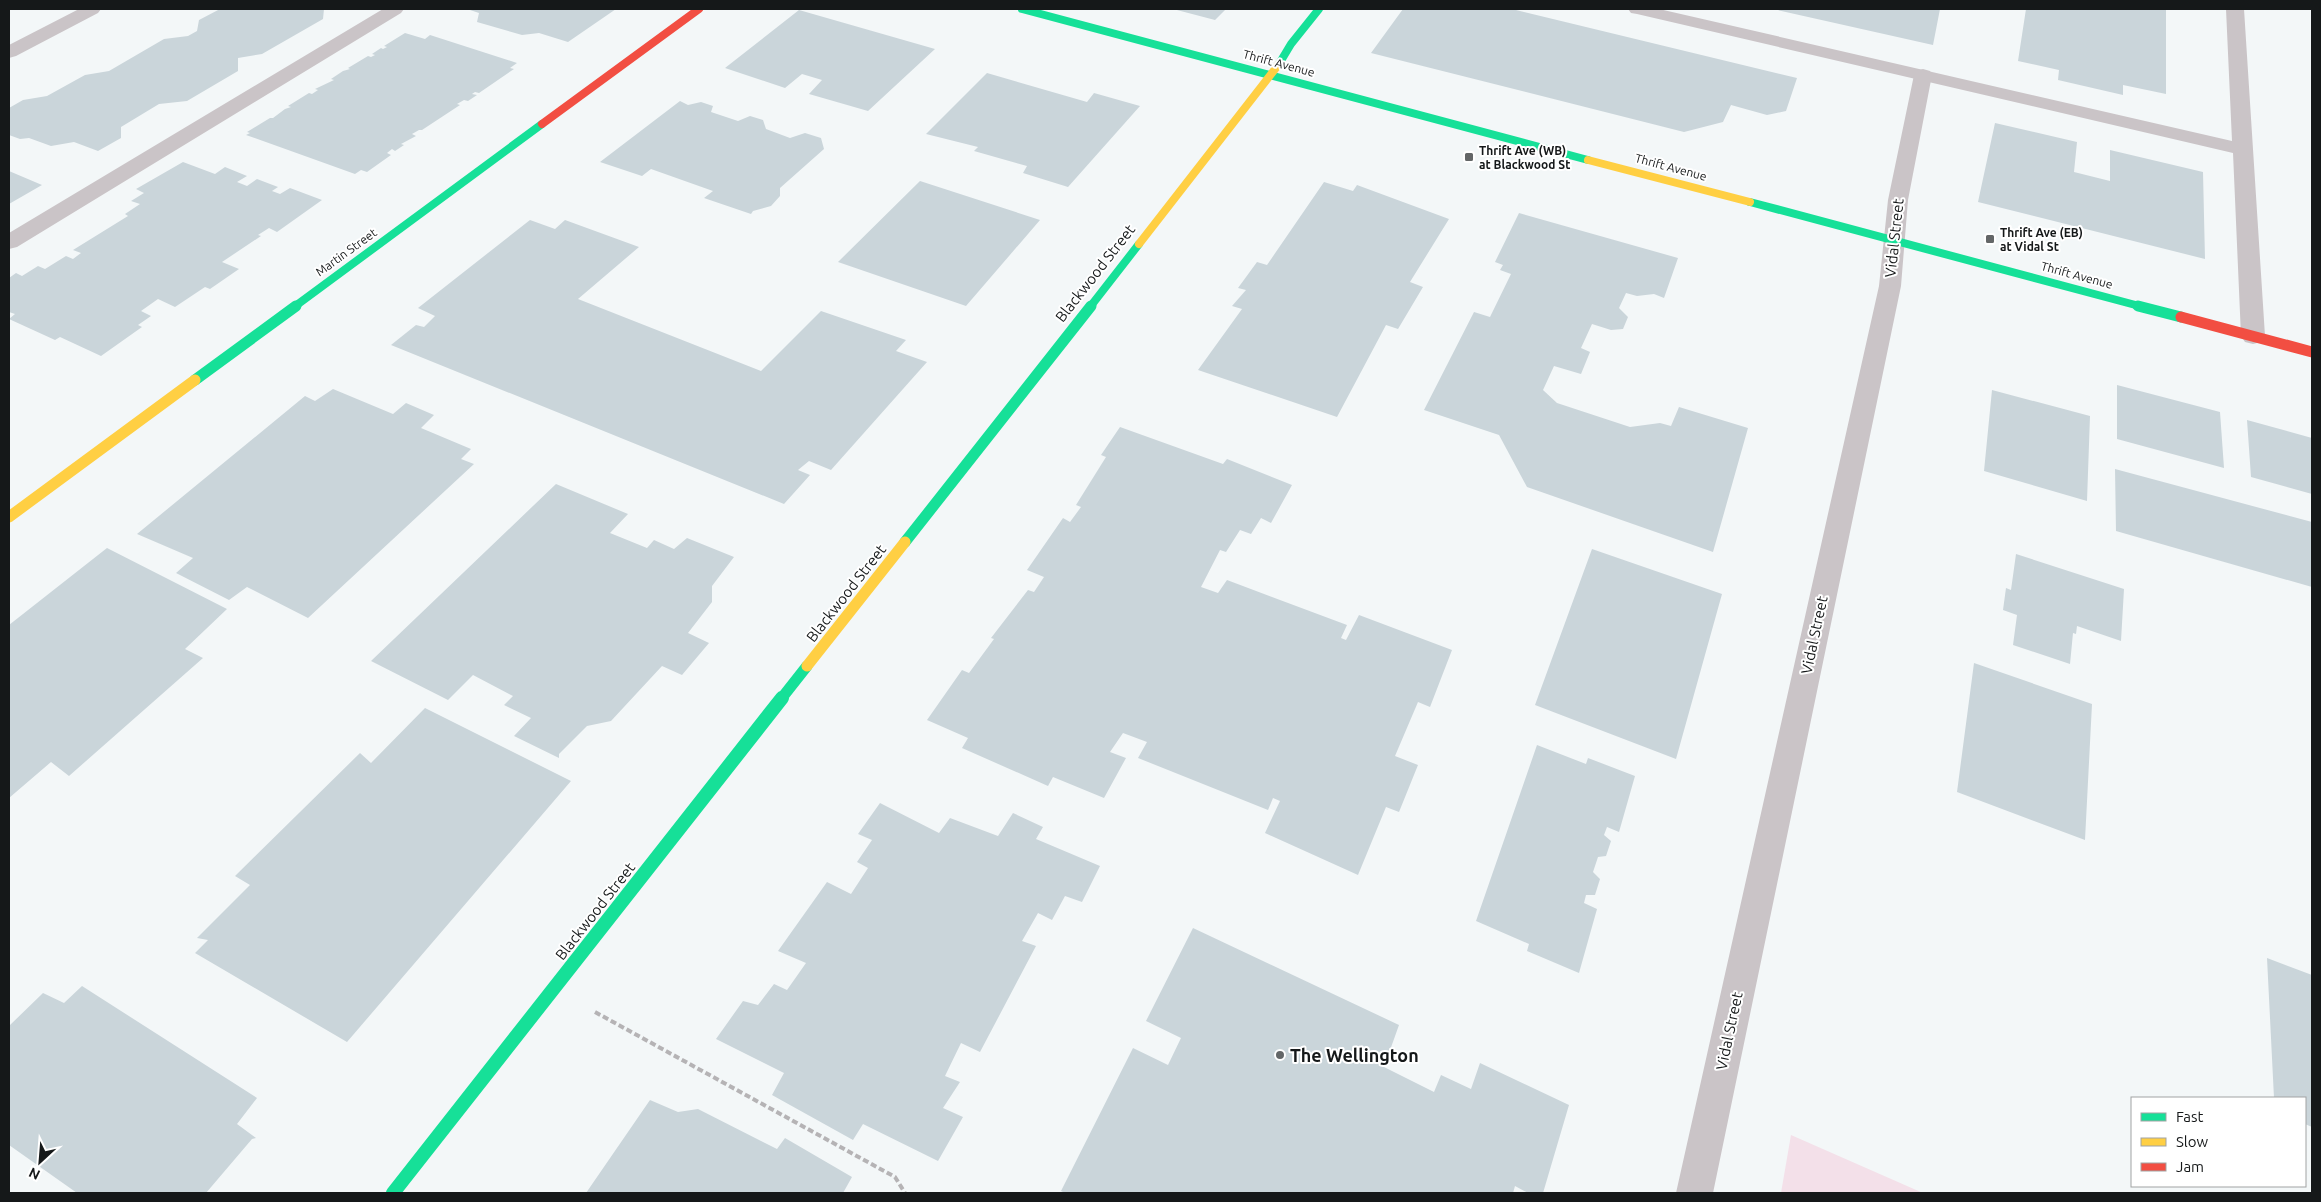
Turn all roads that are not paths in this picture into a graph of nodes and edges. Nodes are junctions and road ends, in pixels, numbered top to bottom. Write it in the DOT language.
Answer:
graph roads {
  1 [pos="92,9"];
  2 [pos="395,9"];
  3 [pos="699,9"];
  4 [pos="1022,9"];
  5 [pos="1319,9"];
  6 [pos="1637,9"];
  7 [pos="2235,9"];
  8 [pos="9,52"];
  9 [pos="1272,75"];
  10 [pos="1923,75"];
  11 [pos="2242,149"];
  12 [pos="1894,240"];
  13 [pos="9,242"];
  14 [pos="2253,336"];
  15 [pos="2312,352"];
  16 [pos="9,517"];
  17 [pos="393,1193"];
  18 [pos="1694,1193"];
  1 -- 8 [label="street"];
  2 -- 13 [label="street"];
  3 -- 16 [label="street, Martin Street"];
  4 -- 9 [label="street, Thrift Avenue"];
  5 -- 9 [label="street, Blackwood Street"];
  6 -- 10 [label="street"];
  7 -- 11 [label="street"];
  9 -- 12 [label="street, Thrift Avenue"];
  9 -- 17 [label="street, Blackwood Street"];
  10 -- 11 [label="street"];
  10 -- 12 [label="street, Vidal Street"];
  11 -- 14 [label="street"];
  12 -- 14 [label="street, Thrift Avenue"];
  12 -- 18 [label="street, Vidal Street"];
  14 -- 15 [label="street, Thrift Avenue"];
}
